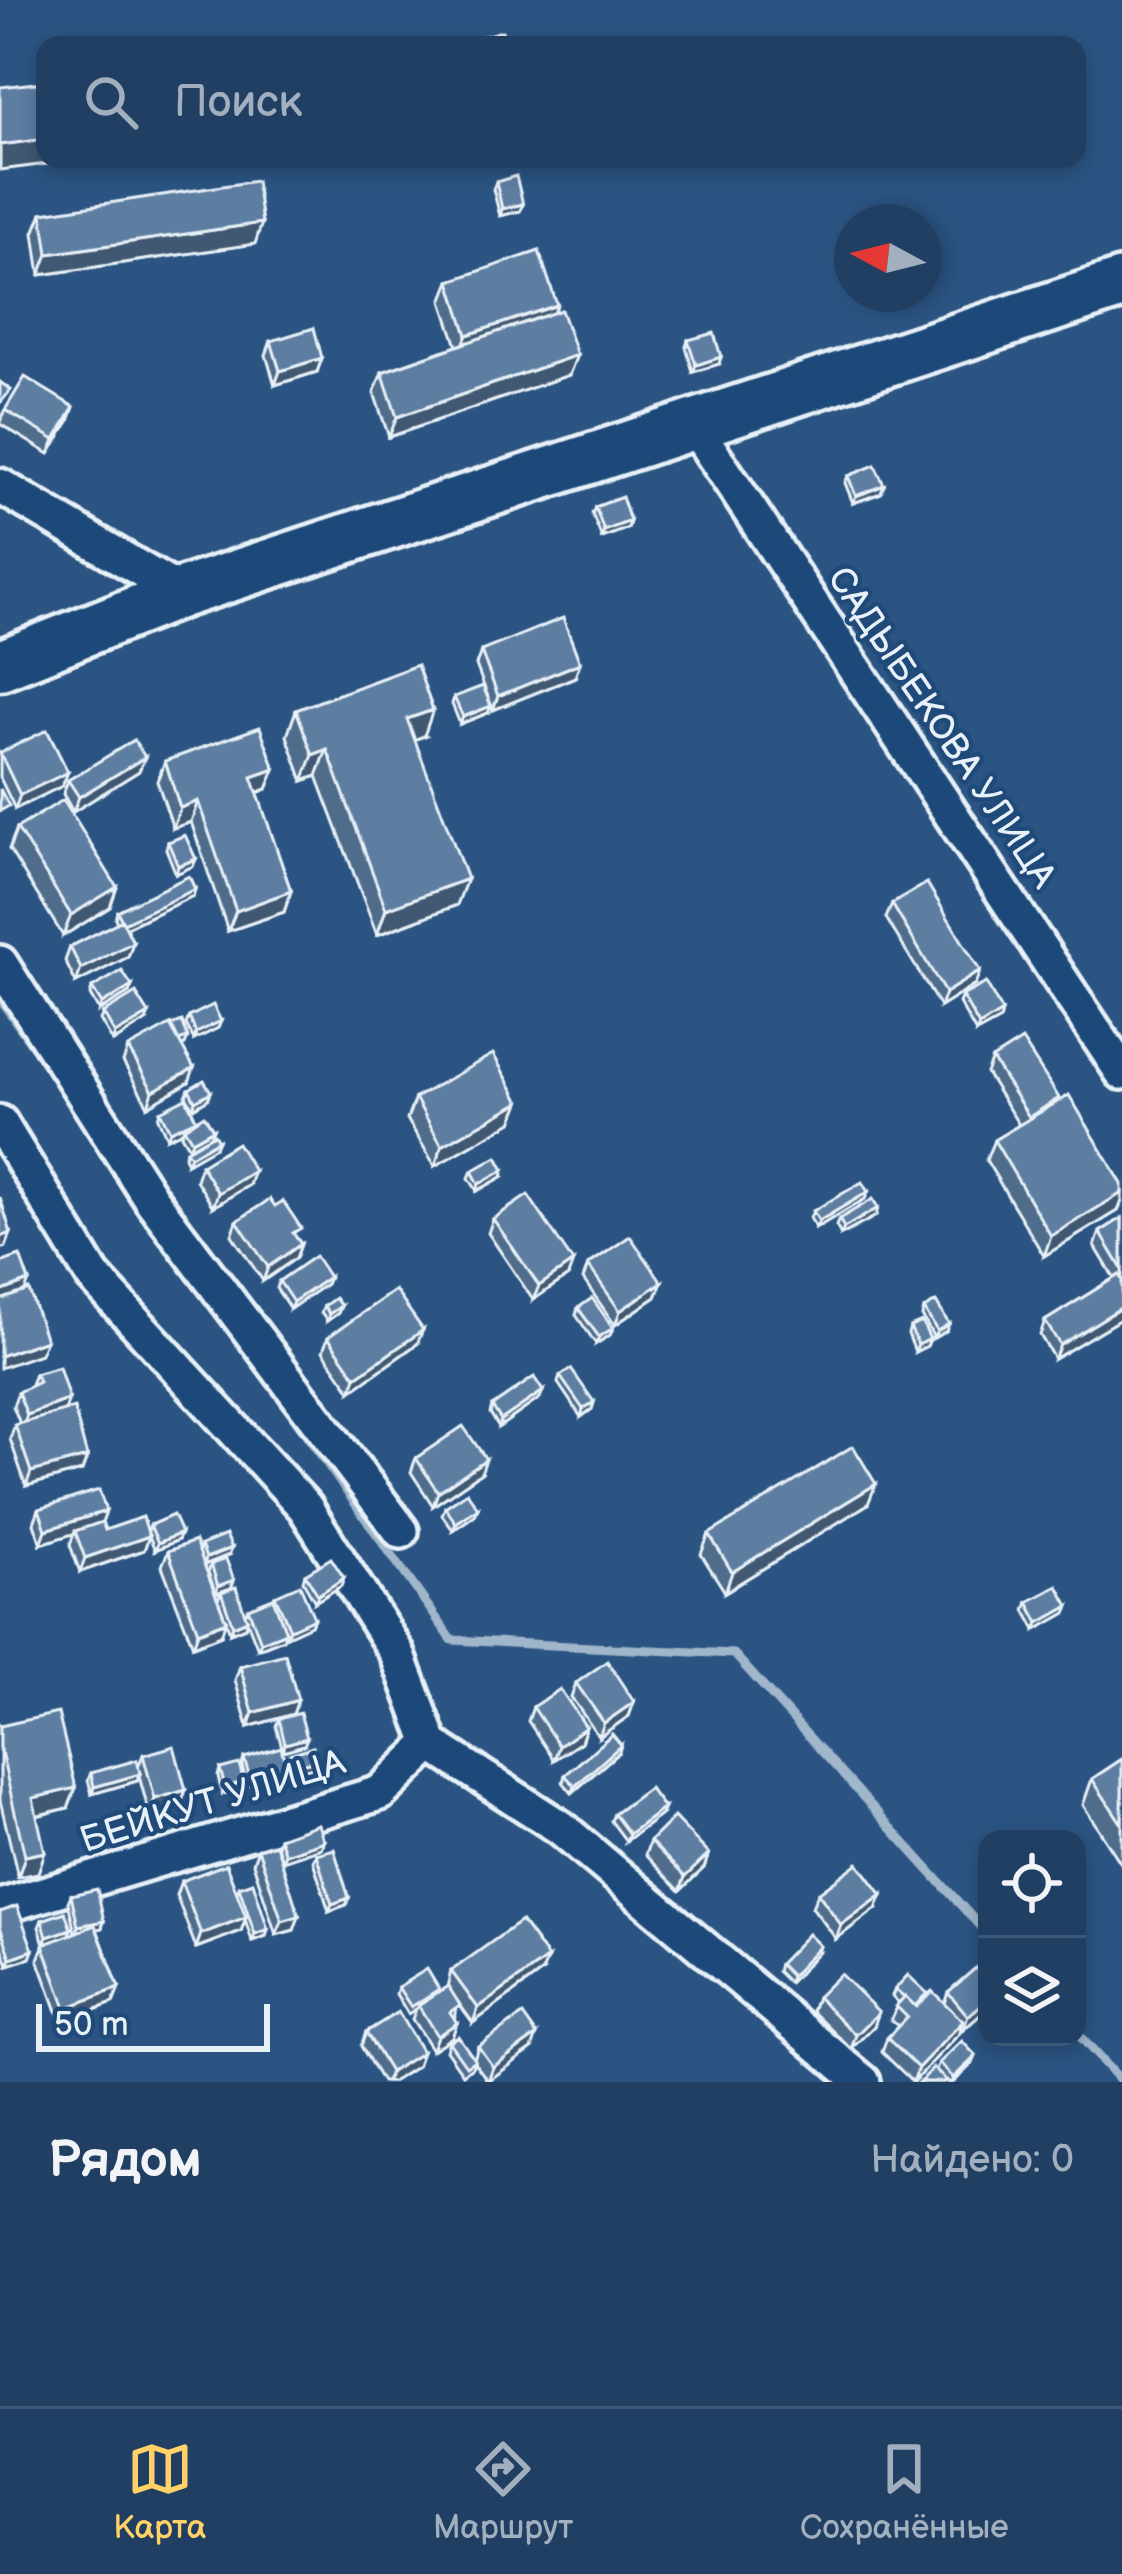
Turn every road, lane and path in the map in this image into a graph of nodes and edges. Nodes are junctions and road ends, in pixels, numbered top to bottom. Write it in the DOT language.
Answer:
graph roads {
  1 [pos="1122,284"];
  2 [pos="694,426"];
  3 [pos="0,486"];
  4 [pos="182,592"];
  5 [pos="0,664"];
  6 [pos="0,963"];
  7 [pos="1122,1072"];
  8 [pos="0,1123"];
  9 [pos="401,1531"];
  10 [pos="431,1744"];
  11 [pos="0,1907"];
  12 [pos="863,2082"];
  1 -- 2 [label="street"];
  2 -- 4 [label="street"];
  2 -- 7 [label="street, САДЫБЕКОВА УЛИЦА"];
  3 -- 4 [label="street"];
  4 -- 5 [label="street"];
  6 -- 9 [label="street"];
  8 -- 10 [label="street"];
  10 -- 11 [label="street, БЕЙКУТ УЛИЦА"];
  10 -- 12 [label="street"];
}
